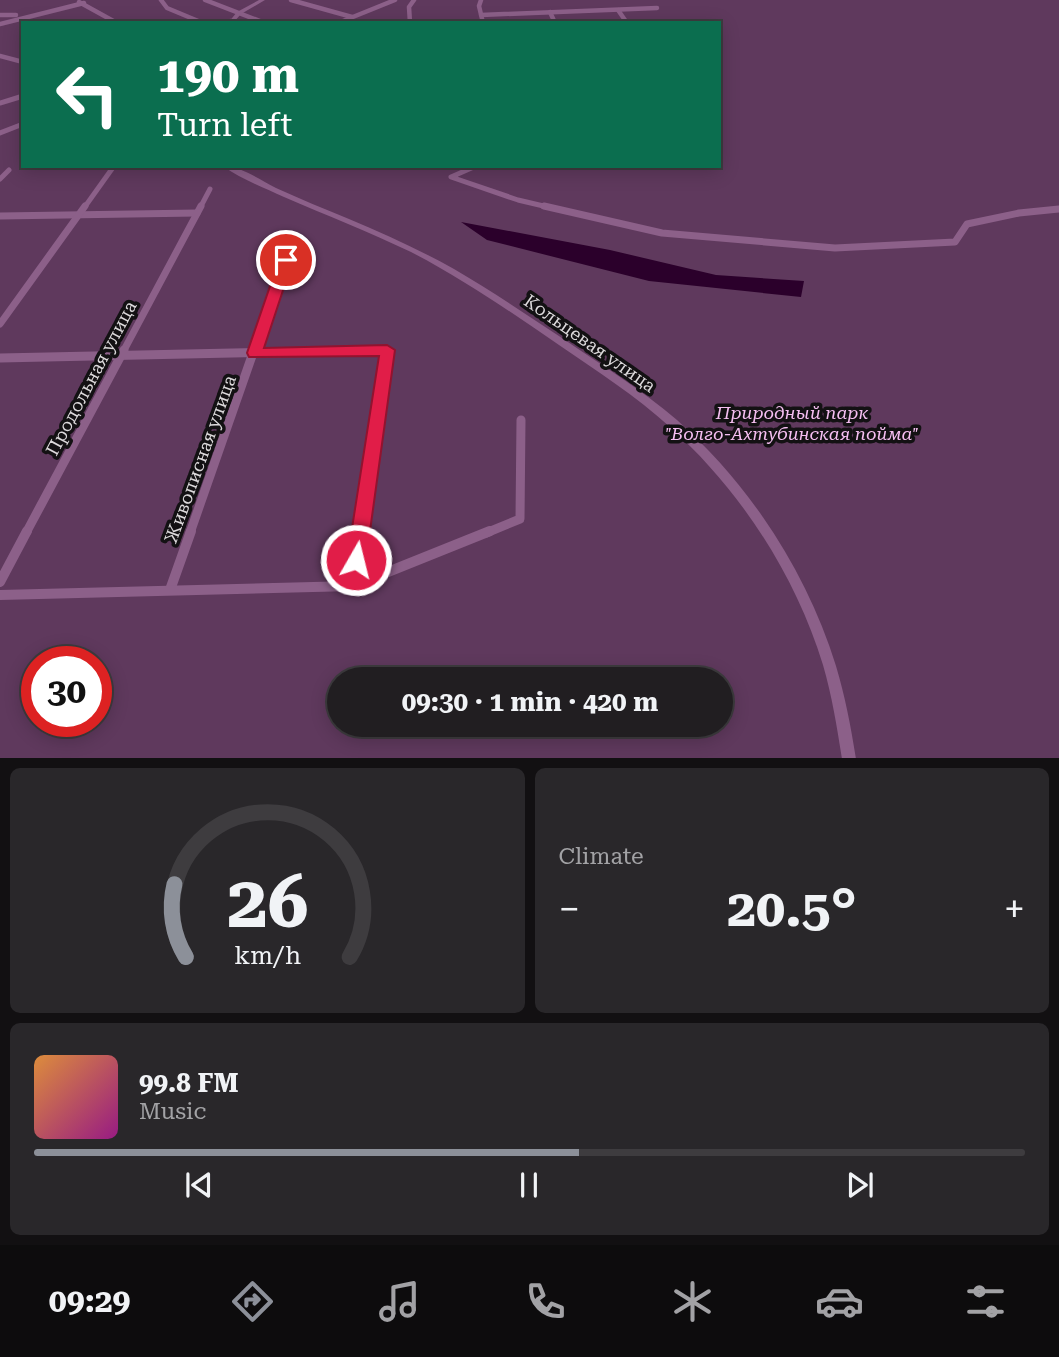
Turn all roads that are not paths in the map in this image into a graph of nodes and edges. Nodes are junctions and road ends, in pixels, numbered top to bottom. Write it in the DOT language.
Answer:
graph roads {
  1 [pos="75,0"];
  2 [pos="161,0"];
  3 [pos="205,0"];
  4 [pos="263,0"];
  5 [pos="291,0"];
  6 [pos="395,0"];
  7 [pos="414,0"];
  8 [pos="481,0"];
  9 [pos="84,3"];
  10 [pos="657,8"];
  11 [pos="618,10"];
  12 [pos="550,12"];
  13 [pos="239,13"];
  14 [pos="0,15"];
  15 [pos="481,15"];
  16 [pos="25,16"];
  17 [pos="352,17"];
  18 [pos="39,21"];
  19 [pos="114,21"];
  20 [pos="198,21"];
  21 [pos="231,21"];
  22 [pos="260,21"];
  23 [pos="343,21"];
  24 [pos="410,21"];
  25 [pos="482,21"];
  26 [pos="554,21"];
  27 [pos="626,21"];
  28 [pos="0,24"];
  29 [pos="0,56"];
  30 [pos="21,61"];
  31 [pos="21,97"];
  32 [pos="0,103"];
  33 [pos="0,124"];
  34 [pos="21,125"];
  35 [pos="10,129"];
  36 [pos="0,133"];
  37 [pos="113,168"];
  38 [pos="230,168"];
  39 [pos="471,168"];
  40 [pos="9,170"];
  41 [pos="0,179"];
  42 [pos="209,189"];
  43 [pos="1059,209"];
  44 [pos="197,213"];
  45 [pos="81,214"];
  46 [pos="0,216"];
  47 [pos="286,260"];
  48 [pos="0,324"];
  49 [pos="254,353"];
  50 [pos="120,356"];
  51 [pos="0,358"];
  52 [pos="521,420"];
  53 [pos="0,582"];
  54 [pos="353,586"];
  55 [pos="170,590"];
  56 [pos="0,595"];
  57 [pos="849,758"];
  1 -- 9 [label="street"];
  2 -- 20 [label="street"];
  3 -- 13 [label="street"];
  4 -- 13 [label="street"];
  5 -- 17 [label="street"];
  6 -- 17 [label="street"];
  7 -- 24 [label="street"];
  8 -- 15 [label="street"];
  9 -- 16 [label="street"];
  9 -- 19 [label="street"];
  10 -- 11 [label="street"];
  11 -- 12 [label="street"];
  11 -- 27 [label="street"];
  12 -- 15 [label="street"];
  12 -- 26 [label="street"];
  13 -- 21 [label="street"];
  13 -- 22 [label="street"];
  14 -- 16 [label="street"];
  15 -- 25 [label="street"];
  16 -- 18 [label="street"];
  16 -- 28 [label="street"];
  17 -- 23 [label="street"];
  29 -- 30 [label="street"];
  31 -- 32 [label="street"];
  33 -- 35 [label="street"];
  34 -- 35 [label="street"];
  35 -- 36 [label="street"];
  37 -- 45 [label="street"];
  38 -- 57 [label="street, Кольцевая улица"];
  39 -- 43 [label="street"];
  40 -- 41 [label="street"];
  42 -- 44 [label="street, Продольная улица"];
  44 -- 45 [label="street"];
  44 -- 50 [label="street, Продольная улица"];
  45 -- 46 [label="street"];
  45 -- 48 [label="street"];
  47 -- 49 [label="street, Живописная улица"];
  49 -- 50 [label="street"];
  49 -- 54 [label="street"];
  49 -- 55 [label="street, Живописная улица"];
  50 -- 51 [label="street"];
  50 -- 53 [label="street, Продольная улица"];
  52 -- 54 [label="street"];
  54 -- 55 [label="street"];
  55 -- 56 [label="street"];
}
